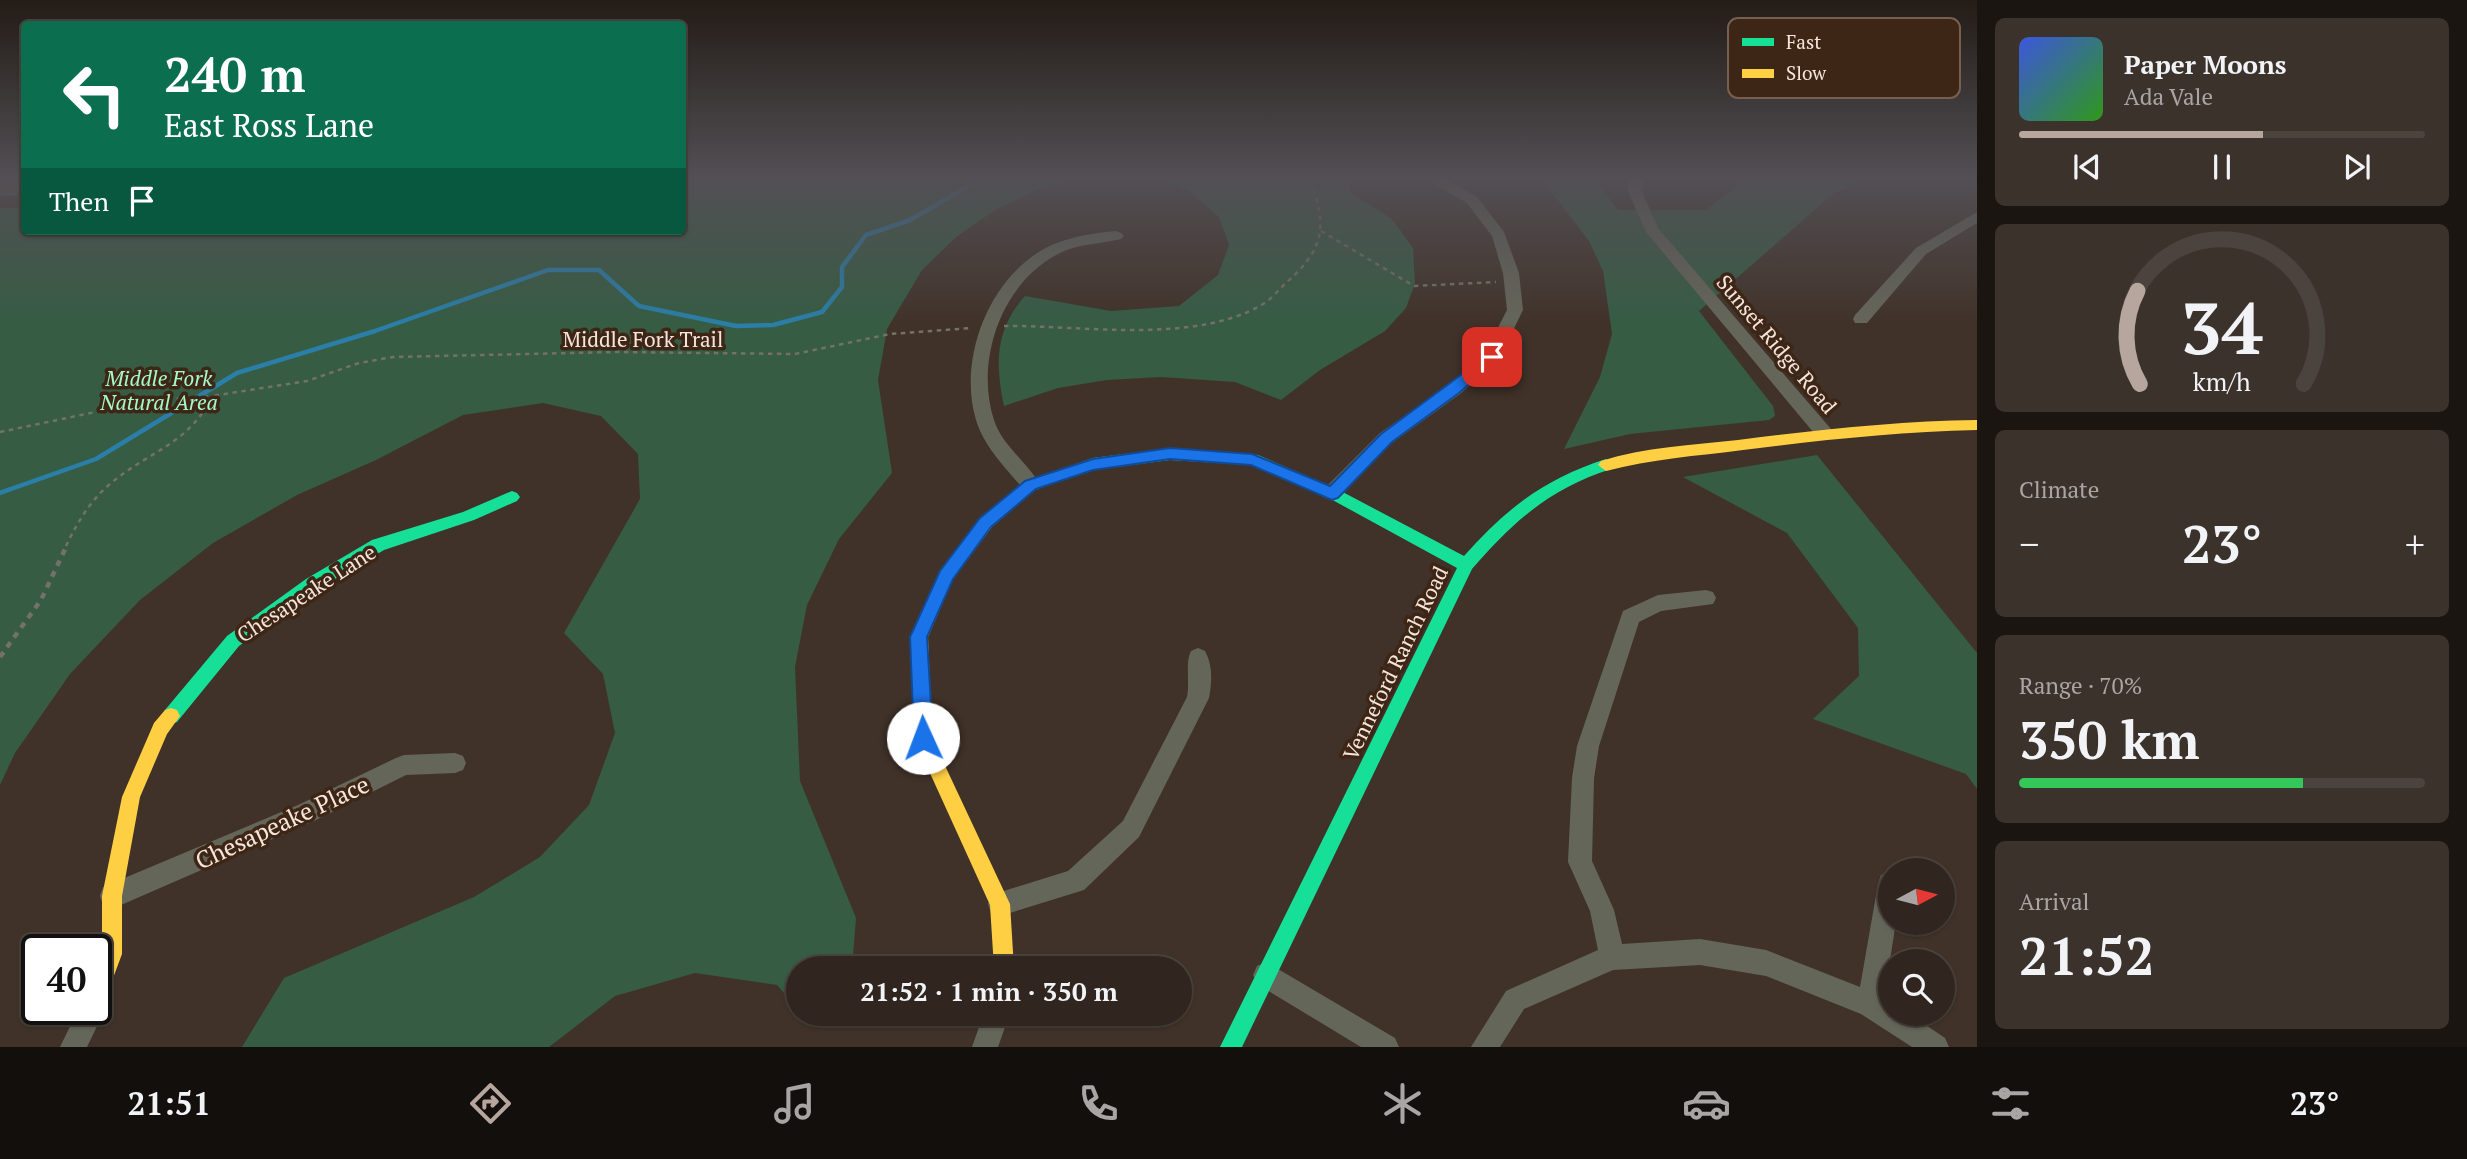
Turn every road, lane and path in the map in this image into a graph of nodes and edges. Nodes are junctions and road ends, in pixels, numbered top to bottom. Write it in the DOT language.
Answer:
graph roads {
  1 [pos="1321,226"];
  2 [pos="1492,226"];
  3 [pos="1650,226"];
  4 [pos="1960,226"];
  5 [pos="1321,231"];
  6 [pos="1977,235"];
  7 [pos="1116,236"];
  8 [pos="1512,281"];
  9 [pos="1861,319"];
  10 [pos="987,327"];
  11 [pos="212,396"];
  12 [pos="1977,425"];
  13 [pos="0,432"];
  14 [pos="1825,433"];
  15 [pos="1031,485"];
  16 [pos="1332,494"];
  17 [pos="512,497"];
  18 [pos="1466,565"];
  19 [pos="1706,598"];
  20 [pos="0,657"];
  21 [pos="1198,657"];
  22 [pos="455,763"];
  23 [pos="112,896"];
  24 [pos="1000,904"];
  25 [pos="112,934"];
  26 [pos="1882,935"];
  27 [pos="1003,956"];
  28 [pos="1612,957"];
  29 [pos="1266,975"];
  30 [pos="1870,1004"];
  31 [pos="84,1025"];
  32 [pos="992,1026"];
  33 [pos="73,1047"];
  34 [pos="985,1047"];
  35 [pos="1231,1047"];
  36 [pos="1386,1047"];
  37 [pos="1484,1047"];
  38 [pos="1936,1047"];
  1 -- 5 [label="path"];
  2 -- 8 [label="street"];
  3 -- 14 [label="street, Sunset Ridge Road"];
  4 -- 6 [label="street"];
  4 -- 9 [label="street"];
  5 -- 8 [label="path"];
  5 -- 10 [label="path, Middle Fork Trail"];
  7 -- 10 [label="street"];
  8 -- 16 [label="street"];
  10 -- 11 [label="path, Middle Fork Trail"];
  10 -- 15 [label="street"];
  11 -- 13 [label="path, Middle Fork Trail"];
  11 -- 20 [label="path"];
  12 -- 14 [label="street, Venneford Ranch Road"];
  14 -- 18 [label="street, Venneford Ranch Road"];
  15 -- 16 [label="street"];
  15 -- 24 [label="street"];
  16 -- 18 [label="street"];
  17 -- 23 [label="street, Chesapeake Lane"];
  18 -- 29 [label="street, Venneford Ranch Road"];
  19 -- 28 [label="street"];
  21 -- 24 [label="street"];
  22 -- 23 [label="street, Chesapeake Place"];
  23 -- 25 [label="street, Chesapeake Lane"];
  24 -- 27 [label="street"];
  26 -- 30 [label="street"];
  28 -- 30 [label="street"];
  28 -- 37 [label="street"];
  29 -- 35 [label="street, Venneford Ranch Road"];
  29 -- 36 [label="street"];
  30 -- 38 [label="street"];
  31 -- 33 [label="street"];
  32 -- 34 [label="street"];
}
